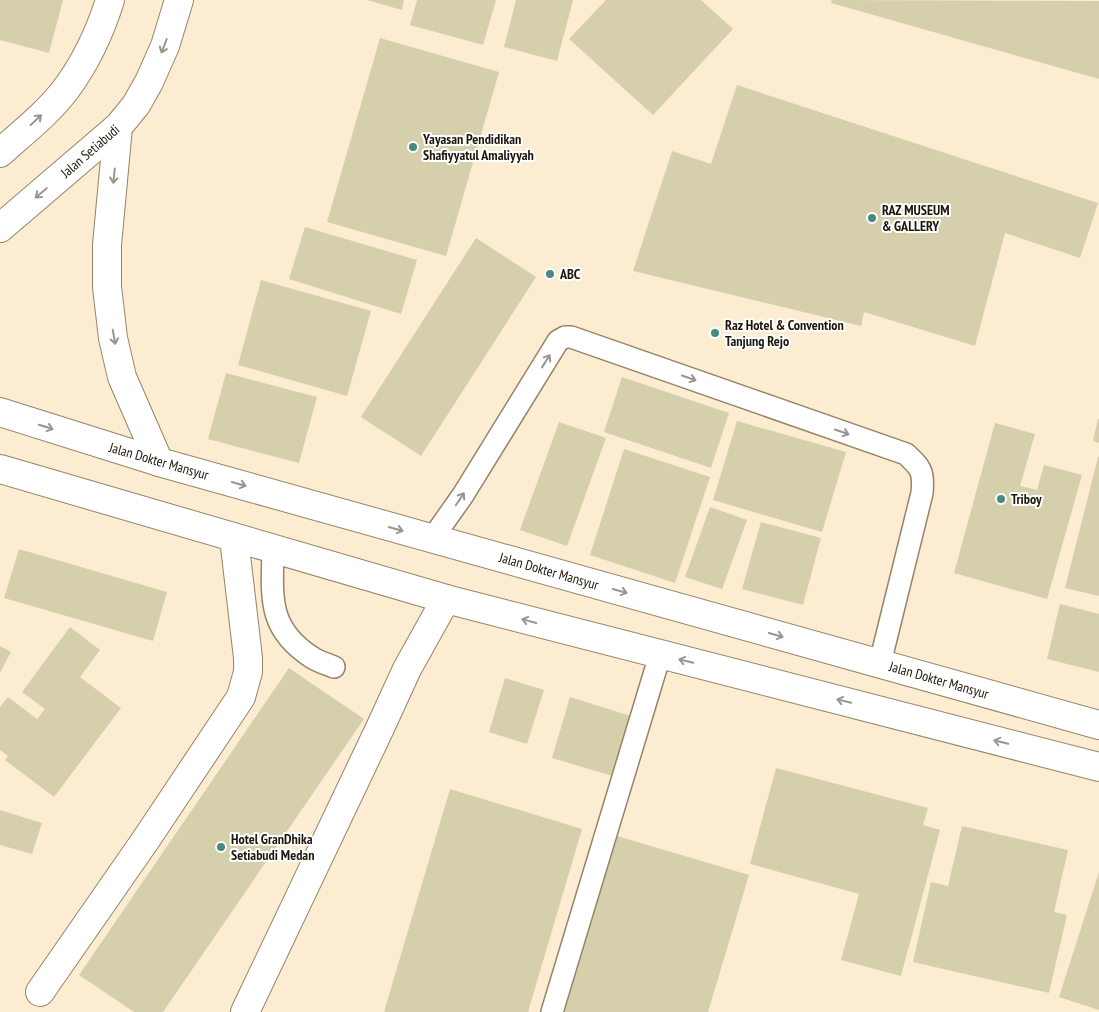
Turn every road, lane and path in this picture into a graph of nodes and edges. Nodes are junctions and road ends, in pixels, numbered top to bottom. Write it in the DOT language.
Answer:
graph roads {
  1 [pos="110,0"];
  2 [pos="179,0"];
  3 [pos="118,127"];
  4 [pos="0,153"];
  5 [pos="0,228"];
  6 [pos="0,412"];
  7 [pos="159,462"];
  8 [pos="0,469"];
  9 [pos="234,538"];
  10 [pos="432,539"];
  11 [pos="273,550"];
  12 [pos="446,599"];
  13 [pos="660,654"];
  14 [pos="880,664"];
  15 [pos="334,667"];
  16 [pos="1048,711"];
  17 [pos="1099,725"];
  18 [pos="1037,751"];
  19 [pos="1099,767"];
  20 [pos="40,992"];
  21 [pos="245,1012"];
  22 [pos="552,1012"];
  4 -- 1 [label="main road, one-way"];
  2 -- 3 [label="main road, Jalan Setiabudi, one-way"];
  3 -- 5 [label="main road, Jalan Setiabudi, one-way"];
  3 -- 7 [label="main road, one-way"];
  6 -- 7 [label="main road, Jalan Dokter Mansyur, one-way"];
  7 -- 10 [label="main road, Jalan Dokter Mansyur, one-way"];
  8 -- 9 [label="main road"];
  9 -- 11 [label="main road"];
  9 -- 20 [label="main road"];
  10 -- 14 [label="main road, Jalan Dokter Mansyur, one-way"];
  10 -- 14 [label="lane, one-way"];
  11 -- 12 [label="main road"];
  11 -- 15 [label="lane"];
  13 -- 12 [label="main road, one-way"];
  12 -- 21 [label="main road"];
  18 -- 13 [label="main road, one-way"];
  13 -- 22 [label="lane"];
  14 -- 16 [label="main road, Jalan Dokter Mansyur"];
  16 -- 17 [label="main road, Jalan Dokter Mansyur"];
  16 -- 18 [label="main road"];
  18 -- 19 [label="main road"];
}
